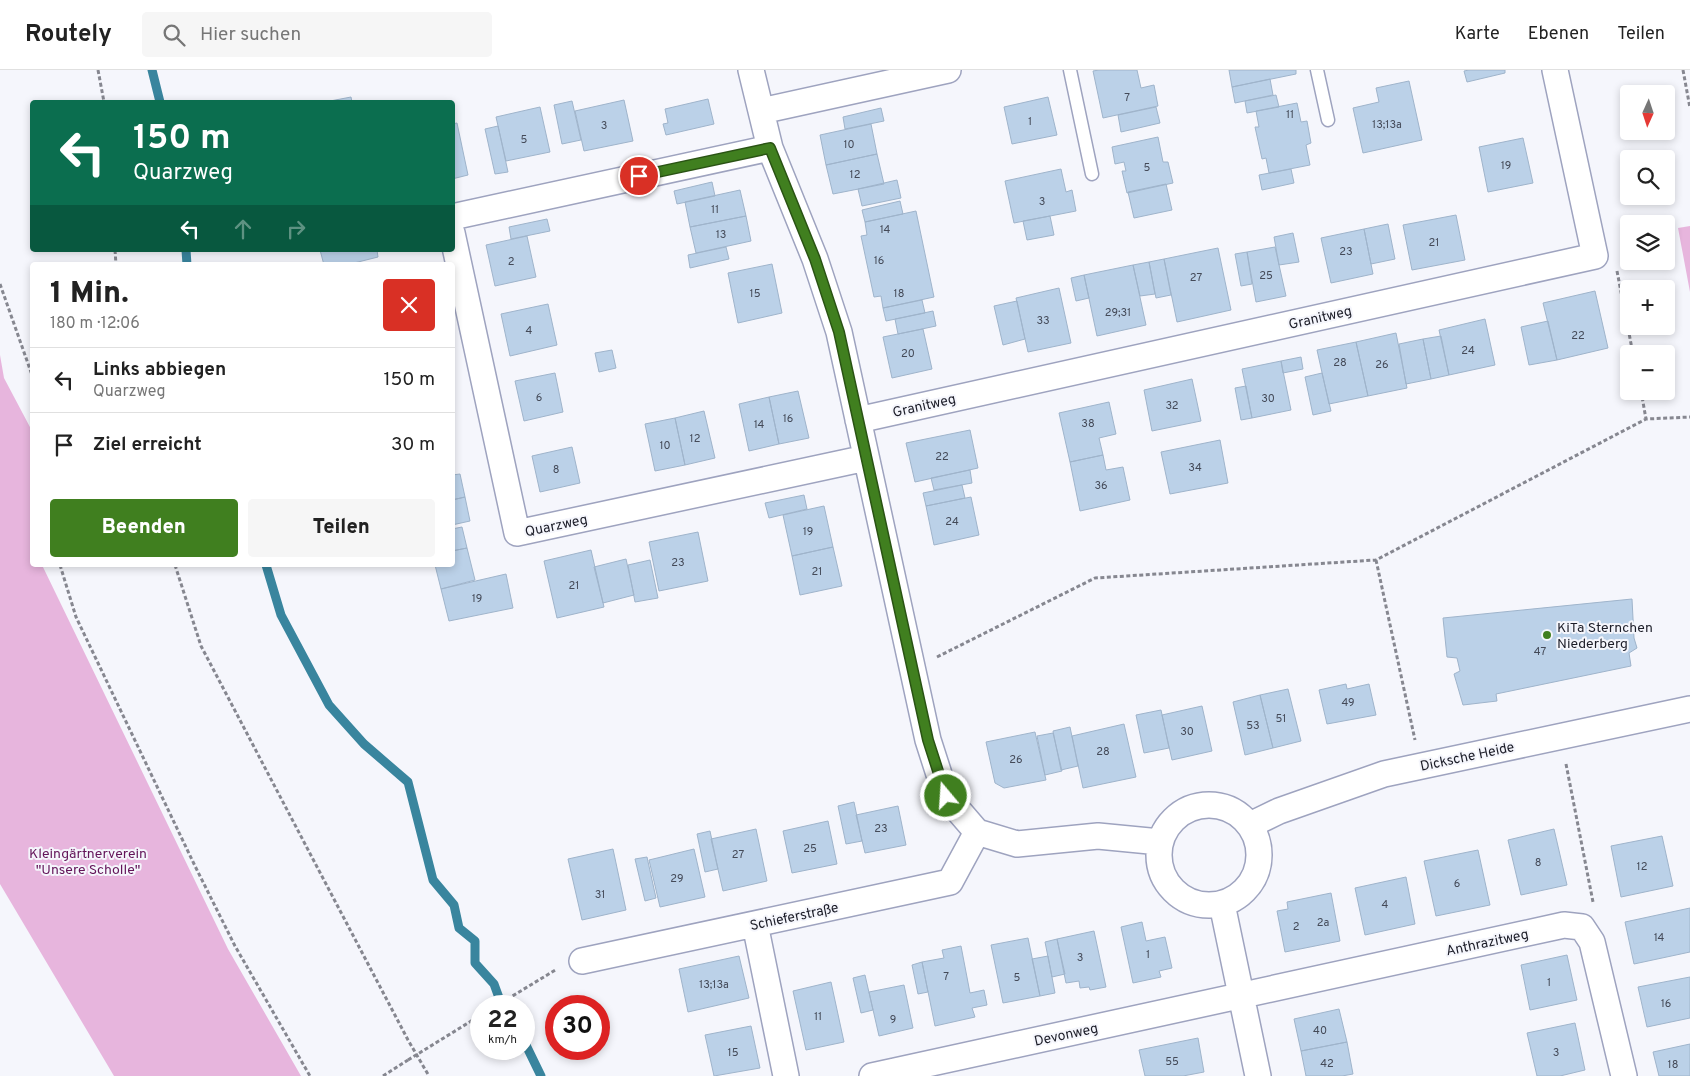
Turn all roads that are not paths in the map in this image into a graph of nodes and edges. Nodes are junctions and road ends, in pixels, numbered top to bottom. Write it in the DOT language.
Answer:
graph roads {
  1 [pos="751,70"];
  2 [pos="948,70"];
  3 [pos="1070,70"];
  4 [pos="1317,70"];
  5 [pos="1555,70"];
  6 [pos="760,111"];
  7 [pos="1328,120"];
  8 [pos="770,148"];
  9 [pos="1092,174"];
  10 [pos="455,216"];
  11 [pos="455,247"];
  12 [pos="858,420"];
  13 [pos="866,458"];
  14 [pos="1690,709"];
  15 [pos="1250,825"];
  16 [pos="977,832"];
  17 [pos="1160,842"];
  18 [pos="1222,904"];
  19 [pos="755,924"];
  20 [pos="572,964"];
  21 [pos="1241,996"];
  22 [pos="888,1074"];
  23 [pos="786,1076"];
  24 [pos="1258,1076"];
  25 [pos="1624,1076"];
  1 -- 6 [label="street"];
  2 -- 6 [label="street"];
  3 -- 9 [label="lane"];
  4 -- 7 [label="lane"];
  5 -- 12 [label="street, Granitweg"];
  6 -- 8 [label="street"];
  8 -- 10 [label="street"];
  8 -- 12 [label="street"];
  11 -- 13 [label="street, Quarzweg"];
  12 -- 13 [label="street"];
  13 -- 16 [label="street"];
  14 -- 15 [label="street, Dicksche Heide"];
  15 -- 17 [label="street"];
  15 -- 18 [label="street"];
  16 -- 17 [label="street"];
  16 -- 19 [label="street, Schieferstraße"];
  17 -- 18 [label="street"];
  18 -- 21 [label="street"];
  19 -- 20 [label="street, Schieferstraße"];
  19 -- 23 [label="street"];
  21 -- 22 [label="street, Devonweg"];
  21 -- 24 [label="street"];
  21 -- 25 [label="street, Anthrazitweg"];
}
